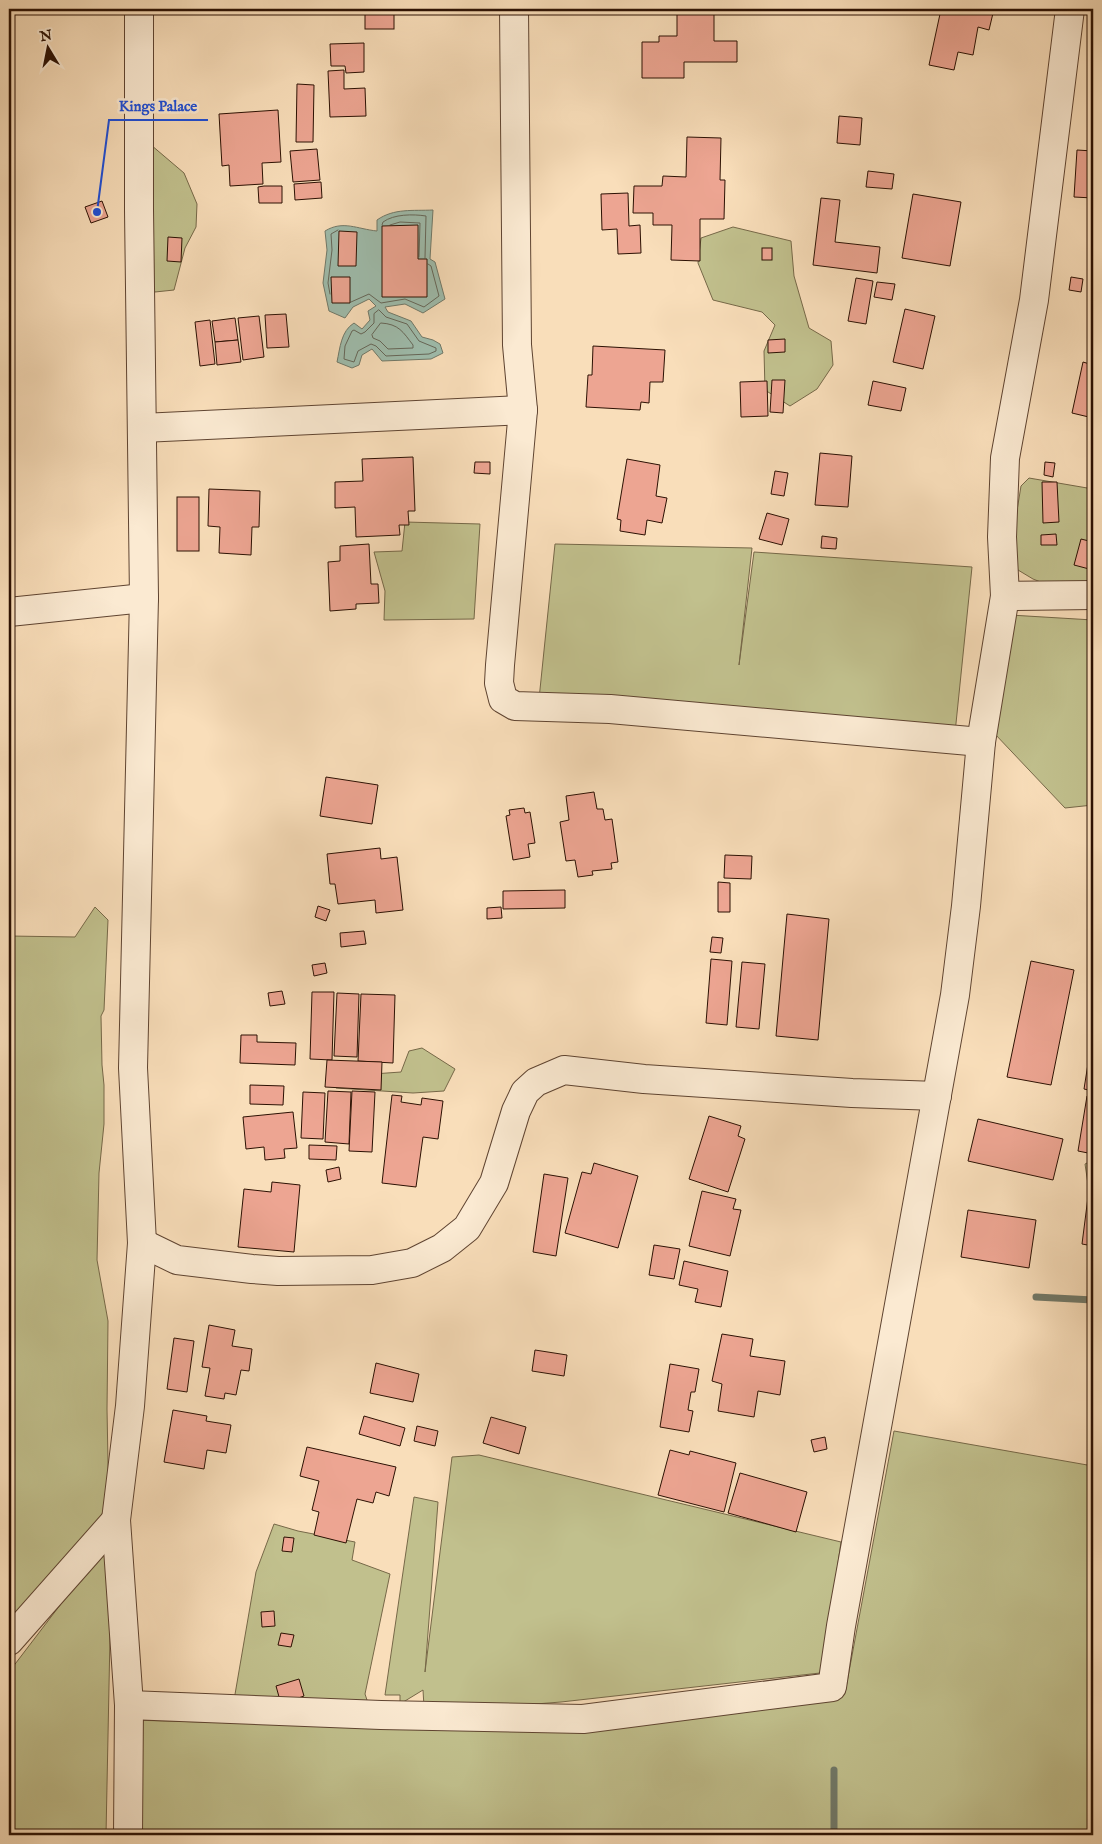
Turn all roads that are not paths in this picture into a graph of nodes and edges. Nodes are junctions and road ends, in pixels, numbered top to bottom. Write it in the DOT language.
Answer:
graph roads {
  1 [pos="139,9"];
  2 [pos="514,9"];
  3 [pos="1070,9"];
  4 [pos="523,410"];
  5 [pos="142,428"];
  6 [pos="1006,596"];
  7 [pos="1093,596"];
  8 [pos="144,598"];
  9 [pos="9,612"];
  10 [pos="981,742"];
  11 [pos="937,1096"];
  12 [pos="142,1243"];
  13 [pos="116,1520"];
  14 [pos="9,1641"];
  15 [pos="129,1705"];
  16 [pos="128,1835"];
  1 -- 5 [label="street"];
  2 -- 4 [label="street"];
  3 -- 6 [label="street"];
  4 -- 5 [label="street"];
  4 -- 10 [label="street"];
  5 -- 8 [label="street"];
  6 -- 7 [label="street"];
  6 -- 10 [label="street"];
  8 -- 9 [label="street"];
  8 -- 12 [label="street"];
  10 -- 11 [label="street"];
  11 -- 12 [label="street"];
  11 -- 15 [label="street"];
  12 -- 13 [label="street"];
  13 -- 14 [label="street"];
  13 -- 15 [label="street"];
  15 -- 16 [label="street"];
}
